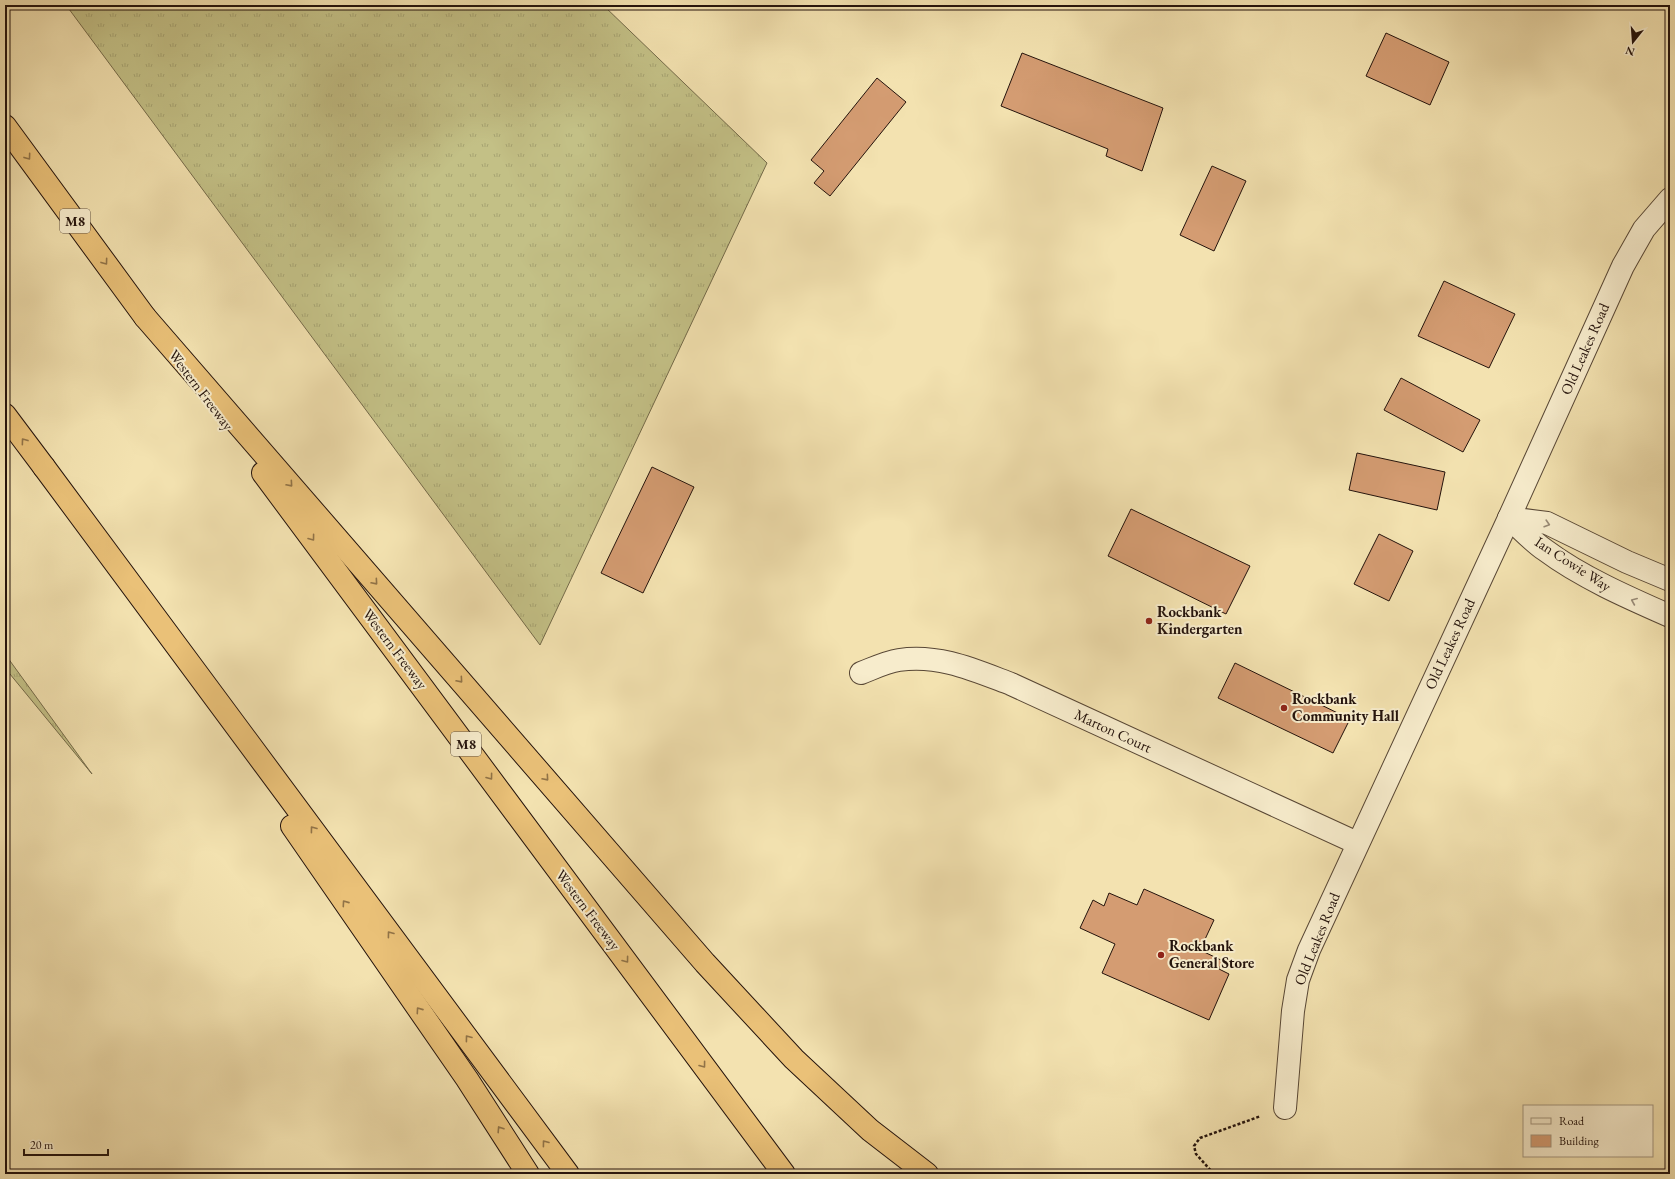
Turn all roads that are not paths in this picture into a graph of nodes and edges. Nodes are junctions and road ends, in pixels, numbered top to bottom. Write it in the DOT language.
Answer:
graph roads {
  1 [pos="5,126"];
  2 [pos="1670,199"];
  3 [pos="145,317"];
  4 [pos="5,415"];
  5 [pos="44,467"];
  6 [pos="1509,518"];
  7 [pos="1670,580"];
  8 [pos="1670,616"];
  9 [pos="861,673"];
  10 [pos="1357,843"];
  11 [pos="1286,1108"];
  12 [pos="528,1174"];
  13 [pos="568,1174"];
  14 [pos="784,1174"];
  15 [pos="927,1174"];
  1 -- 3 [label="highway, Western Freeway / M8, one-way"];
  2 -- 6 [label="street, Old Leakes Road"];
  3 -- 14 [label="highway, Western Freeway / M8, one-way"];
  3 -- 15 [label="highway, one-way"];
  5 -- 4 [label="highway, one-way"];
  12 -- 5 [label="highway, one-way"];
  13 -- 5 [label="highway, one-way"];
  6 -- 7 [label="street, Ian Cowie Way, one-way"];
  8 -- 6 [label="street, Ian Cowie Way, one-way"];
  6 -- 10 [label="street, Old Leakes Road"];
  9 -- 10 [label="street, Marton Court"];
  10 -- 11 [label="street, Old Leakes Road"];
}
